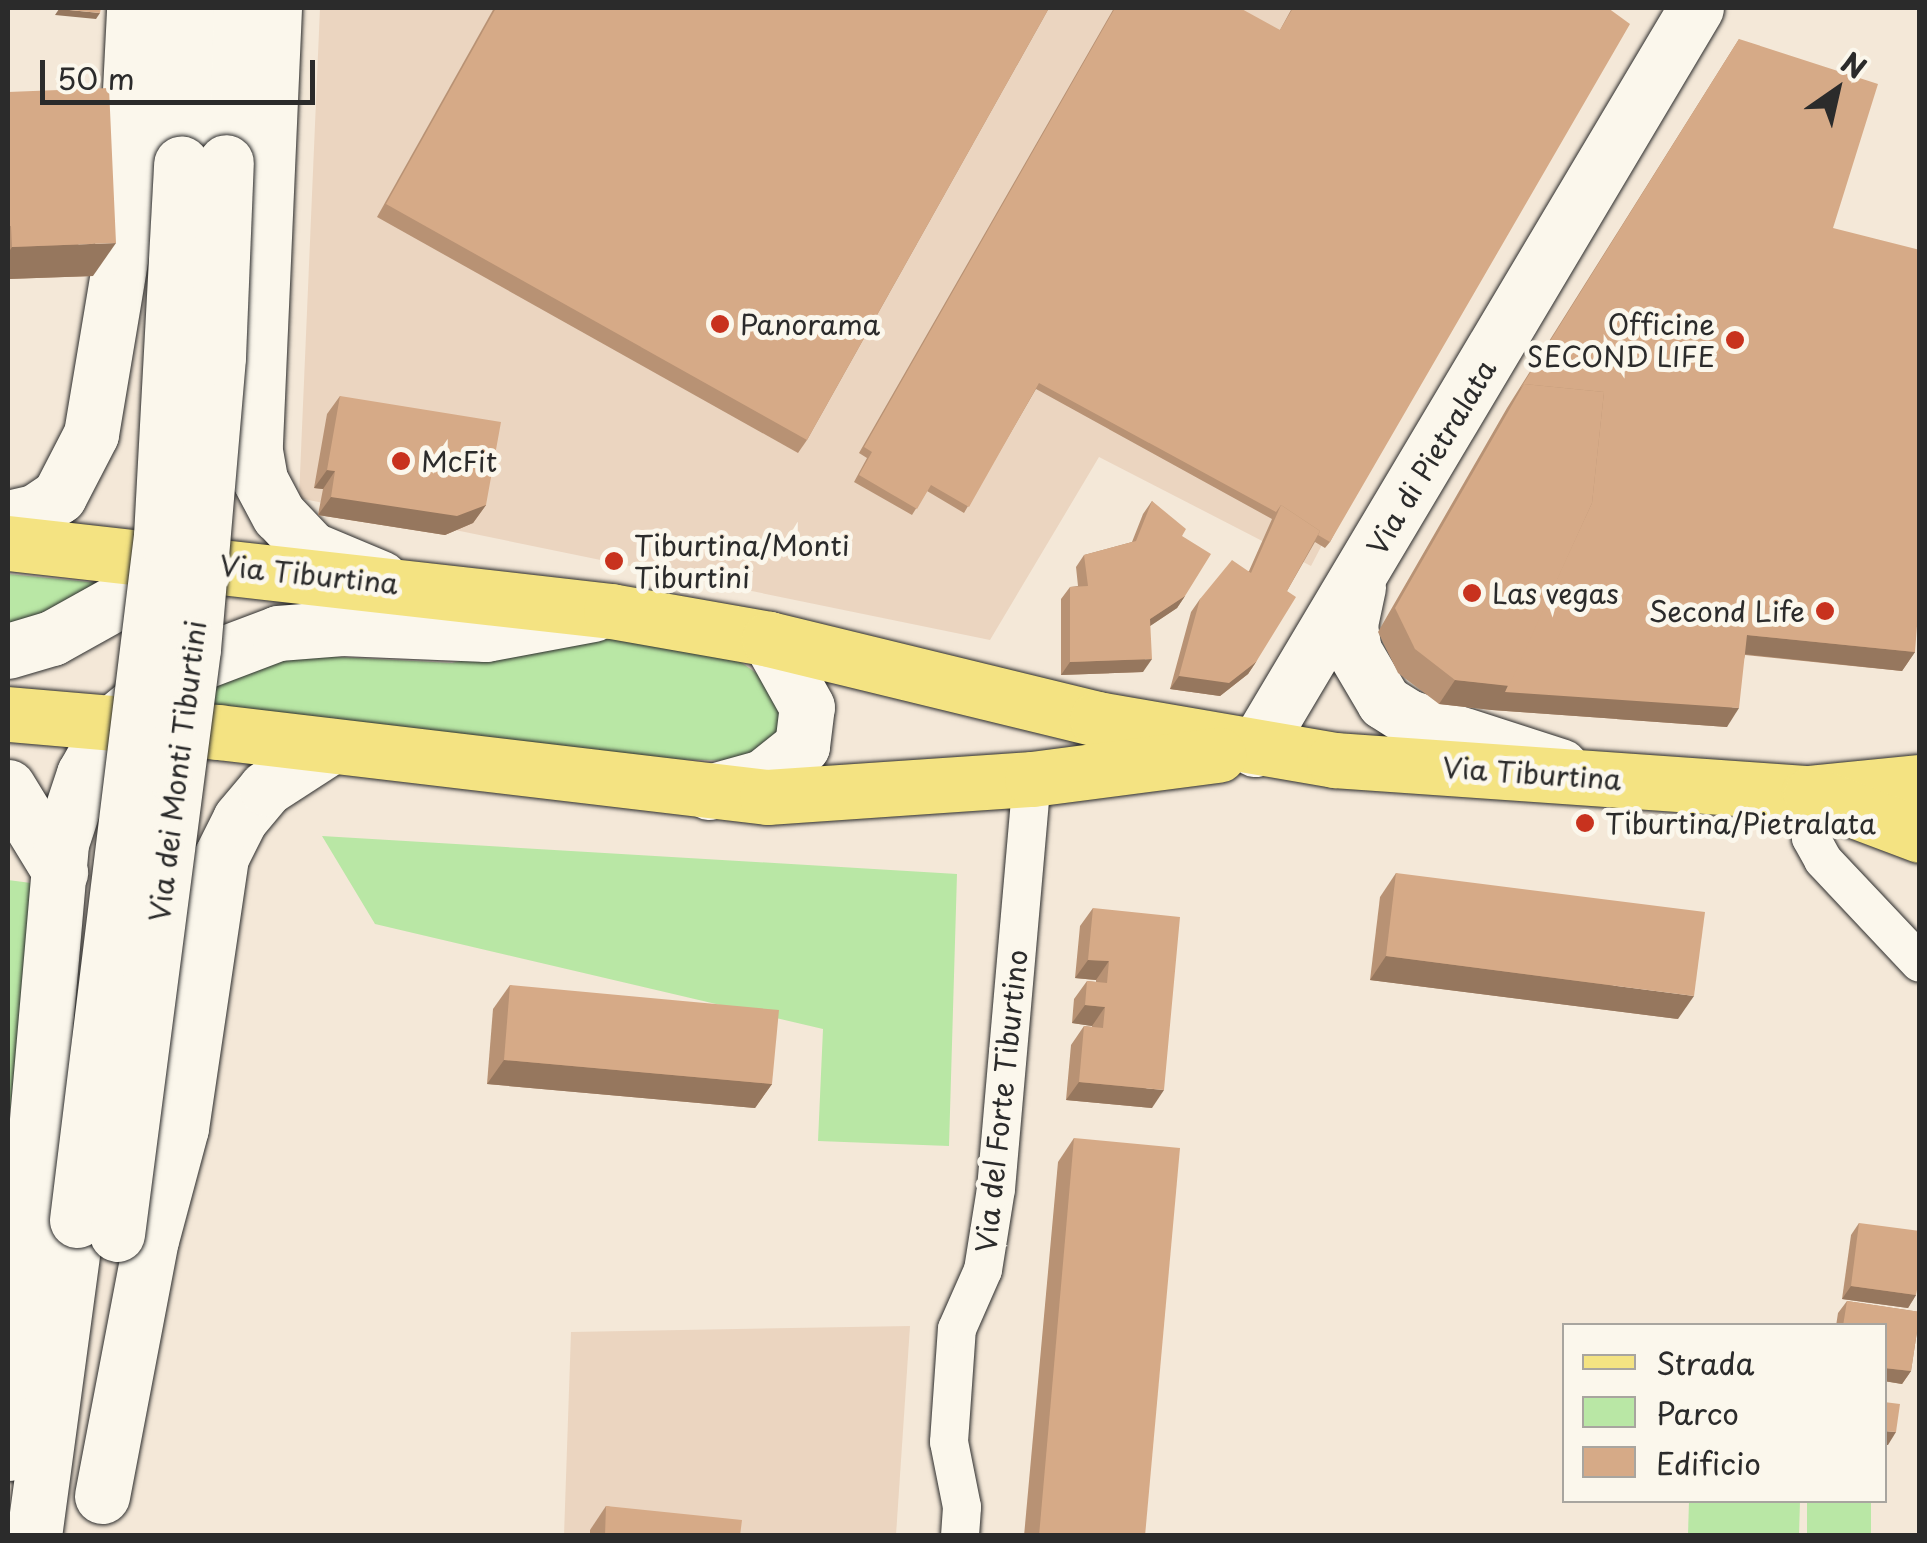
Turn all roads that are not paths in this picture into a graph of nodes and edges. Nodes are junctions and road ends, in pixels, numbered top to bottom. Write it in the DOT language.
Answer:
graph roads {
  1 [pos="134,8"];
  2 [pos="186,8"];
  3 [pos="232,8"];
  4 [pos="274,8"];
  5 [pos="1695,8"];
  6 [pos="204,163"];
  7 [pos="255,450"];
  8 [pos="8,518"];
  9 [pos="8,543"];
  10 [pos="183,562"];
  11 [pos="1366,566"];
  12 [pos="402,584"];
  13 [pos="611,610"];
  14 [pos="769,639"];
  15 [pos="8,651"];
  16 [pos="8,714"];
  17 [pos="113,724"];
  18 [pos="331,746"];
  19 [pos="1255,749"];
  20 [pos="1596,777"];
  21 [pos="1032,779"];
  22 [pos="1920,782"];
  23 [pos="8,788"];
  24 [pos="709,792"];
  25 [pos="1808,793"];
  26 [pos="1920,835"];
  27 [pos="60,872"];
  28 [pos="1920,962"];
  29 [pos="97,1227"];
  30 [pos="11,1332"];
  31 [pos="8,1453"];
  32 [pos="100,1516"];
  33 [pos="34,1536"];
  34 [pos="960,1536"];
  1 -- 8 [label="main road"];
  2 -- 6 [label="main road, Via dei Monti Tiburtini"];
  3 -- 6 [label="main road, Via dei Monti Tiburtini"];
  4 -- 7 [label="main road"];
  5 -- 11 [label="main road, Via di Pietralata"];
  6 -- 29 [label="main road, Via dei Monti Tiburtini, bridge"];
  7 -- 10 [label="main road"];
  7 -- 12 [label="main road"];
  9 -- 10 [label="main road, Via Tiburtina"];
  10 -- 12 [label="main road, Via Tiburtina"];
  10 -- 15 [label="main road"];
  11 -- 19 [label="main road, Via di Pietralata"];
  11 -- 20 [label="main road"];
  12 -- 13 [label="main road, Via Tiburtina"];
  13 -- 14 [label="main road, Via Tiburtina"];
  13 -- 17 [label="main road, Via Tiburtina"];
  14 -- 19 [label="main road, Via Tiburtina"];
  14 -- 24 [label="main road, Via Tiburtina"];
  16 -- 17 [label="main road, Via Tiburtina"];
  17 -- 18 [label="main road, Via Tiburtina"];
  17 -- 27 [label="main road, Via Tiburtina"];
  18 -- 24 [label="main road, Via Tiburtina"];
  18 -- 32 [label="main road"];
  19 -- 20 [label="main road, Via Tiburtina"];
  19 -- 21 [label="main road, Via Tiburtina"];
  20 -- 25 [label="main road, Via Tiburtina"];
  21 -- 24 [label="main road, Via Tiburtina"];
  21 -- 34 [label="street, Via del Forte Tiburtino"];
  22 -- 25 [label="main road, Via Tiburtina"];
  23 -- 27 [label="main road"];
  25 -- 26 [label="main road, Via Tiburtina"];
  25 -- 28 [label="street"];
  27 -- 30 [label="main road, Via Tiburtina"];
  29 -- 32 [label="main road"];
  29 -- 33 [label="main road"];
  30 -- 31 [label="main road, Via Tiburtina"];
}
